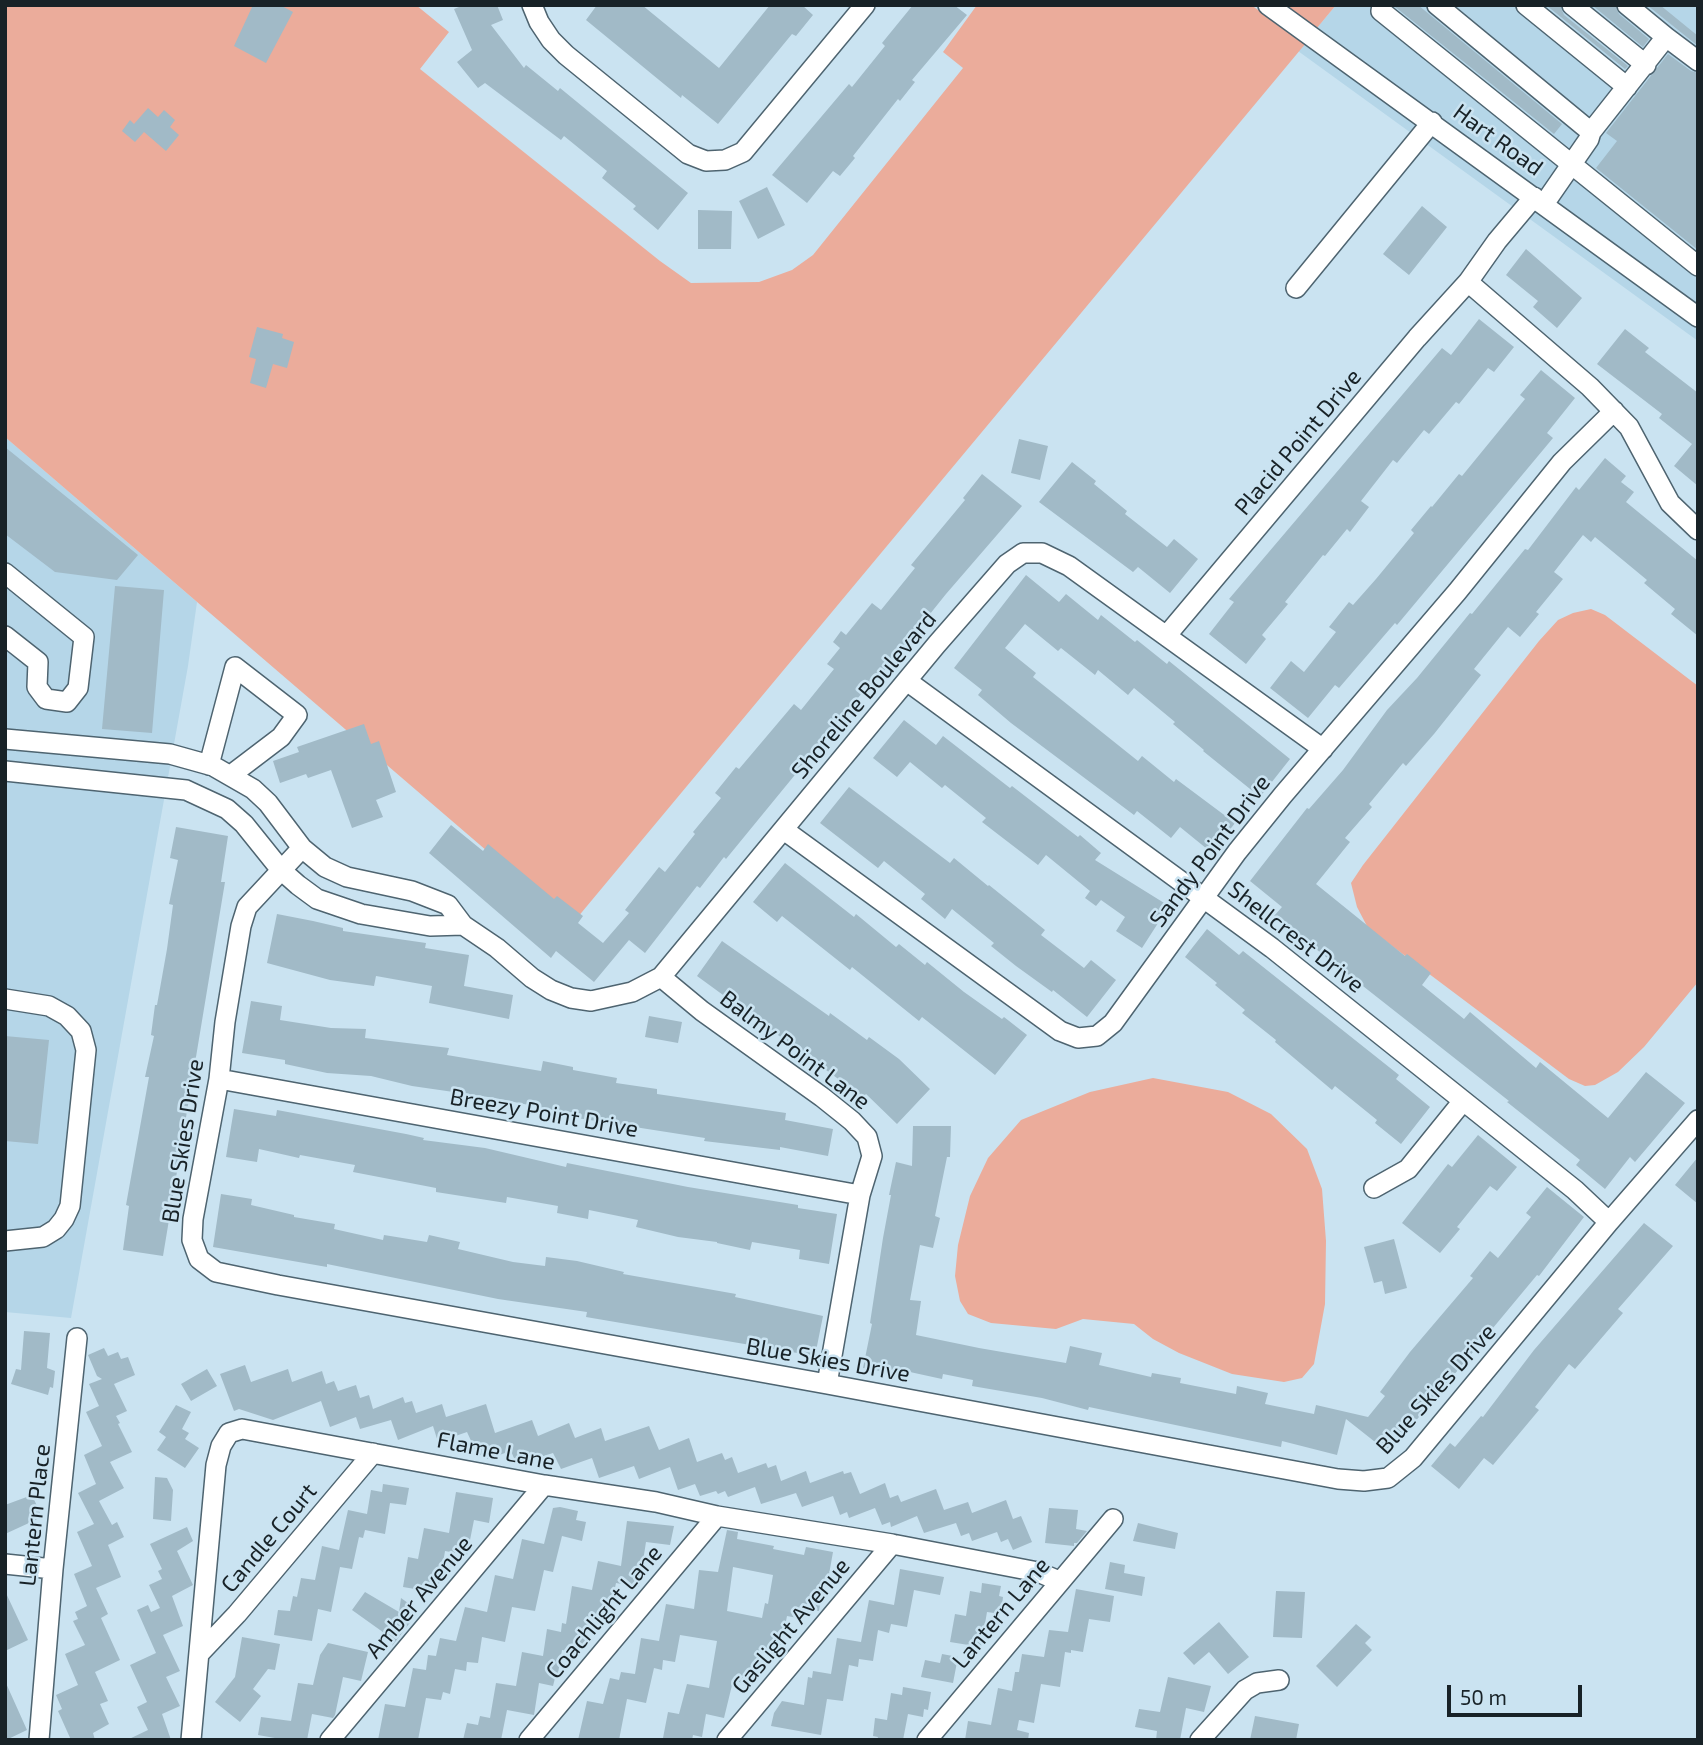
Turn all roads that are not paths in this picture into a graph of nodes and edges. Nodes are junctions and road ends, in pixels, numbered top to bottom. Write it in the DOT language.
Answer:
graph roads {
  1 [pos="532,5"];
  2 [pos="865,5"];
  3 [pos="1268,5"];
  4 [pos="1382,5"];
  5 [pos="1437,5"];
  6 [pos="1525,5"];
  7 [pos="1572,5"];
  8 [pos="1627,5"];
  9 [pos="1667,37"];
  10 [pos="1698,61"];
  11 [pos="1646,65"];
  12 [pos="1627,87"];
  13 [pos="1432,122"];
  14 [pos="1591,132"];
  15 [pos="1572,163"];
  16 [pos="1539,200"];
  17 [pos="1698,267"];
  18 [pos="1468,282"];
  19 [pos="1296,288"];
  20 [pos="1698,317"];
  21 [pos="1614,411"];
  22 [pos="1698,530"];
  23 [pos="5,573"];
  24 [pos="1167,635"];
  25 [pos="5,636"];
  26 [pos="907,681"];
  27 [pos="5,739"];
  28 [pos="1323,748"];
  29 [pos="220,769"];
  30 [pos="5,771"];
  31 [pos="204,799"];
  32 [pos="784,830"];
  33 [pos="302,848"];
  34 [pos="281,870"];
  35 [pos="1205,897"];
  36 [pos="463,925"];
  37 [pos="661,976"];
  38 [pos="5,999"];
  39 [pos="219,1079"];
  40 [pos="1463,1101"];
  41 [pos="1698,1120"];
  42 [pos="1374,1188"];
  43 [pos="860,1195"];
  44 [pos="1609,1222"];
  45 [pos="5,1241"];
  46 [pos="77,1338"];
  47 [pos="827,1384"];
  48 [pos="373,1453"];
  49 [pos="544,1485"];
  50 [pos="717,1516"];
  51 [pos="1113,1519"];
  52 [pos="892,1544"];
  53 [pos="5,1564"];
  54 [pos="52,1569"];
  55 [pos="1059,1581"];
  56 [pos="199,1654"];
  57 [pos="1279,1680"];
  58 [pos="39,1740"];
  59 [pos="191,1740"];
  60 [pos="330,1740"];
  61 [pos="529,1740"];
  62 [pos="727,1740"];
  63 [pos="927,1740"];
  64 [pos="1200,1740"];
  1 -- 2 [label="street"];
  3 -- 13 [label="street, Hart Road"];
  4 -- 15 [label="street"];
  5 -- 14 [label="street"];
  6 -- 12 [label="street"];
  7 -- 11 [label="street"];
  8 -- 9 [label="street"];
  9 -- 10 [label="street"];
  9 -- 11 [label="street, Placid Point Drive"];
  11 -- 12 [label="street, Placid Point Drive"];
  12 -- 14 [label="street, Placid Point Drive"];
  13 -- 16 [label="street, Hart Road"];
  13 -- 19 [label="street"];
  14 -- 15 [label="street, Placid Point Drive"];
  15 -- 16 [label="street, Placid Point Drive"];
  15 -- 17 [label="street"];
  16 -- 18 [label="street, Placid Point Drive"];
  16 -- 20 [label="street, Hart Road"];
  18 -- 21 [label="street"];
  18 -- 24 [label="street, Placid Point Drive"];
  21 -- 22 [label="street"];
  21 -- 28 [label="street, Sandy Point Drive"];
  23 -- 25 [label="street"];
  24 -- 26 [label="street, Shoreline Boulevard"];
  24 -- 28 [label="street, Shoreline Boulevard"];
  26 -- 32 [label="street, Shoreline Boulevard"];
  26 -- 35 [label="street, Shellcrest Drive"];
  27 -- 29 [label="street, Shoreline Boulevard"];
  28 -- 35 [label="street, Sandy Point Drive"];
  29 -- 29 [label="street"];
  29 -- 31 [label="street"];
  29 -- 33 [label="street, Shoreline Boulevard"];
  30 -- 31 [label="street"];
  31 -- 34 [label="street"];
  32 -- 35 [label="street, Sandy Point Drive"];
  32 -- 37 [label="street, Shoreline Boulevard"];
  33 -- 34 [label="street, Blue Skies Drive"];
  33 -- 36 [label="street, Shoreline Boulevard"];
  34 -- 36 [label="street"];
  34 -- 39 [label="street, Blue Skies Drive"];
  35 -- 40 [label="street, Shellcrest Drive"];
  36 -- 37 [label="street, Shoreline Boulevard"];
  37 -- 43 [label="street, Balmy Point Lane"];
  38 -- 45 [label="street"];
  39 -- 43 [label="street, Breezy Point Drive"];
  39 -- 47 [label="street, Blue Skies Drive"];
  40 -- 42 [label="street"];
  40 -- 44 [label="street, Shellcrest Drive"];
  41 -- 44 [label="street, Blue Skies Drive"];
  43 -- 47 [label="street, Balmy Point Lane"];
  44 -- 47 [label="street, Blue Skies Drive"];
  46 -- 54 [label="street, Lantern Place"];
  48 -- 49 [label="street, Flame Lane"];
  48 -- 56 [label="street, Candle Court"];
  48 -- 56 [label="street, Flame Lane"];
  49 -- 50 [label="street, Flame Lane"];
  49 -- 60 [label="street, Amber Avenue"];
  50 -- 52 [label="street, Flame Lane"];
  50 -- 61 [label="street, Coachlight Lane"];
  51 -- 55 [label="street, Lantern Lane"];
  52 -- 55 [label="street, Flame Lane"];
  52 -- 62 [label="street, Gaslight Avenue"];
  53 -- 54 [label="street"];
  54 -- 58 [label="street, Lantern Place"];
  55 -- 63 [label="street, Lantern Lane"];
  56 -- 59 [label="street, Flame Lane"];
  57 -- 64 [label="street"];
}
